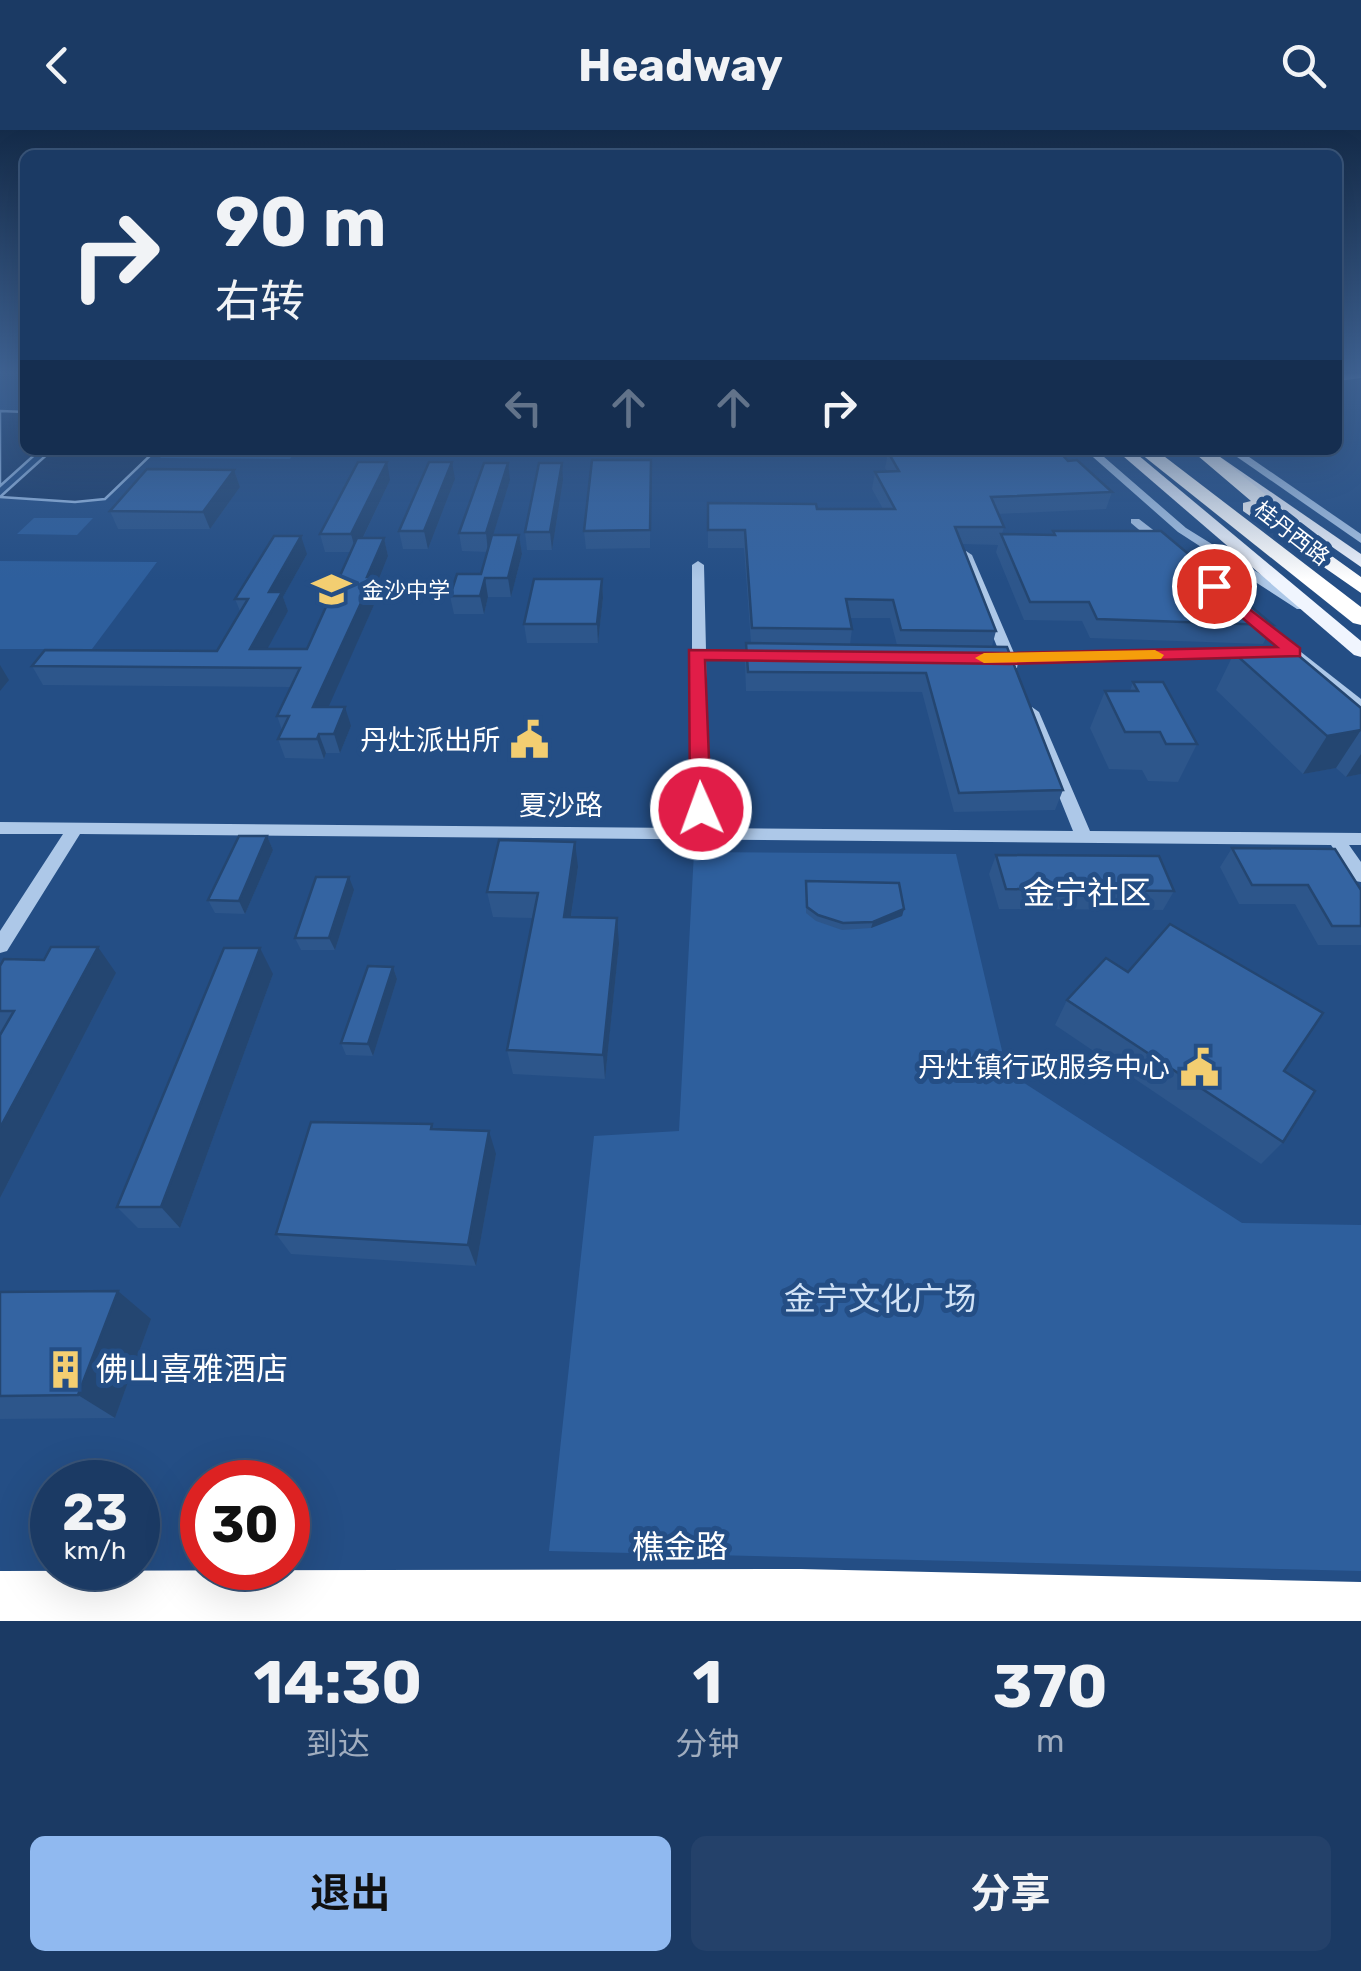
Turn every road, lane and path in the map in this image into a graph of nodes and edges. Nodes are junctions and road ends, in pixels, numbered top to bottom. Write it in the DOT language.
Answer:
graph roads {
  1 [pos="1096,455"];
  2 [pos="1129,455"];
  3 [pos="1151,455"];
  4 [pos="1179,455"];
  5 [pos="1206,455"];
  6 [pos="1207,455"];
  7 [pos="1239,455"];
  8 [pos="1135,521"];
  9 [pos="1361,539"];
  10 [pos="1230,543"];
  11 [pos="966,555"];
  12 [pos="1178,557"];
  13 [pos="1361,562"];
  14 [pos="698,566"];
  15 [pos="1361,585"];
  16 [pos="1236,604"];
  17 [pos="1361,618"];
  18 [pos="1323,619"];
  19 [pos="1361,628"];
  20 [pos="1361,650"];
  21 [pos="1294,652"];
  22 [pos="696,654"];
  23 [pos="794,656"];
  24 [pos="970,658"];
  25 [pos="1009,658"];
  26 [pos="1017,676"];
  27 [pos="1024,694"];
  28 [pos="1361,706"];
  29 [pos="0,828"];
  30 [pos="75,829"];
  31 [pos="691,834"];
  32 [pos="1084,837"];
  33 [pos="1336,839"];
  34 [pos="1361,839"];
  35 [pos="1361,876"];
  36 [pos="0,946"];
  37 [pos="0,1596"];
  38 [pos="1361,1608"];
  1 -- 18 [label="street"];
  2 -- 10 [label="main road"];
  3 -- 17 [label="highway, 桂丹西路"];
  4 -- 15 [label="highway, 桂丹西路"];
  5 -- 15 [label="highway"];
  6 -- 13 [label="main road"];
  7 -- 9 [label="street"];
  8 -- 12 [label="street"];
  10 -- 18 [label="main road"];
  10 -- 19 [label="highway"];
  11 -- 25 [label="street"];
  14 -- 22 [label="street"];
  16 -- 21 [label="street"];
  18 -- 20 [label="main road"];
  21 -- 25 [label="street"];
  21 -- 28 [label="street"];
  22 -- 23 [label="street"];
  22 -- 31 [label="street"];
  24 -- 25 [label="street"];
  25 -- 26 [label="street"];
  27 -- 32 [label="street"];
  29 -- 30 [label="street, 夏沙路"];
  30 -- 31 [label="street, 夏沙路"];
  30 -- 36 [label="street"];
  31 -- 32 [label="street, 夏沙路"];
  32 -- 33 [label="street, 夏沙路"];
  33 -- 34 [label="street, 夏沙路"];
  33 -- 35 [label="street"];
  37 -- 38 [label="highway, 樵金路"];
}
